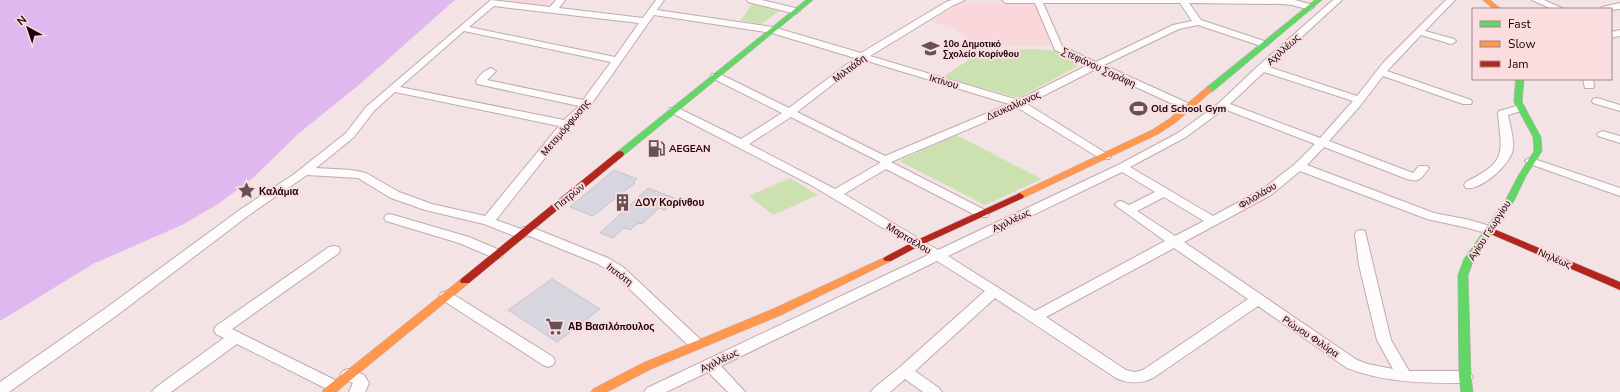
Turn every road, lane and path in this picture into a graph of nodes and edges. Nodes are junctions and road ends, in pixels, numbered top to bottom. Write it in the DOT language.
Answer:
graph roads {
  1 [pos="561,0"];
  2 [pos="660,0"];
  3 [pos="751,0"];
  4 [pos="810,0"];
  5 [pos="961,0"];
  6 [pos="1006,0"];
  7 [pos="1038,0"];
  8 [pos="1182,0"];
  9 [pos="1319,0"];
  10 [pos="1338,0"];
  11 [pos="1451,0"];
  12 [pos="1486,0"];
  13 [pos="1536,0"];
  14 [pos="494,2"];
  15 [pos="1620,6"];
  16 [pos="1310,8"];
  17 [pos="1497,8"];
  18 [pos="1557,8"];
  19 [pos="1610,8"];
  20 [pos="552,11"];
  21 [pos="652,12"];
  22 [pos="796,12"];
  23 [pos="645,21"];
  24 [pos="1198,22"];
  25 [pos="462,28"];
  26 [pos="773,30"];
  27 [pos="1420,32"];
  28 [pos="1452,41"];
  29 [pos="1264,44"];
  30 [pos="863,56"];
  31 [pos="617,60"];
  32 [pos="1095,66"];
  33 [pos="1262,68"];
  34 [pos="491,71"];
  35 [pos="1381,72"];
  36 [pos="716,76"];
  37 [pos="1520,80"];
  38 [pos="393,89"];
  39 [pos="1359,100"];
  40 [pos="1597,101"];
  41 [pos="1467,102"];
  42 [pos="586,104"];
  43 [pos="1019,104"];
  44 [pos="1224,104"];
  45 [pos="1188,107"];
  46 [pos="1520,108"];
  47 [pos="1620,108"];
  48 [pos="674,110"];
  49 [pos="790,113"];
  50 [pos="566,124"];
  51 [pos="1602,134"];
  52 [pos="1620,140"];
  53 [pos="1322,142"];
  54 [pos="741,144"];
  55 [pos="1105,157"];
  56 [pos="1531,161"];
  57 [pos="886,162"];
  58 [pos="1299,166"];
  59 [pos="1122,167"];
  60 [pos="1423,168"];
  61 [pos="305,171"];
  62 [pos="1470,185"];
  63 [pos="1164,192"];
  64 [pos="1620,192"];
  65 [pos="835,194"];
  66 [pos="983,214"];
  67 [pos="390,218"];
  68 [pos="1212,220"];
  69 [pos="488,221"];
  70 [pos="1489,230"];
  71 [pos="524,232"];
  72 [pos="1361,234"];
  73 [pos="1176,242"];
  74 [pos="918,243"];
  75 [pos="334,250"];
  76 [pos="498,254"];
  77 [pos="938,256"];
  78 [pos="1620,286"];
  79 [pos="994,291"];
  80 [pos="446,296"];
  81 [pos="1257,300"];
  82 [pos="1035,317"];
  83 [pos="236,337"];
  84 [pos="696,344"];
  85 [pos="548,361"];
  86 [pos="710,364"];
  87 [pos="905,371"];
  88 [pos="348,375"];
  89 [pos="1405,377"];
  90 [pos="1466,385"];
  91 [pos="0,390"];
  92 [pos="330,390"];
  93 [pos="160,392"];
  94 [pos="357,392"];
  95 [pos="597,392"];
  96 [pos="652,392"];
  97 [pos="737,392"];
  98 [pos="879,392"];
  99 [pos="934,392"];
  1 -- 20 [label="street"];
  2 -- 21 [label="street, Μεταμόρφωσης"];
  3 -- 22 [label="street"];
  4 -- 22 [label="street, Πατρών"];
  5 -- 30 [label="street, Μιλτιάδη"];
  6 -- 7 [label="street"];
  7 -- 8 [label="street"];
  7 -- 32 [label="street, Στεφάνου Σαράφη"];
  8 -- 16 [label="street"];
  8 -- 24 [label="street"];
  9 -- 16 [label="street, Αχιλλέως"];
  10 -- 33 [label="street, Αχιλλέως"];
  11 -- 27 [label="street, Φιλολάου"];
  12 -- 17 [label="street"];
  13 -- 18 [label="street"];
  14 -- 20 [label="street"];
  14 -- 25 [label="street"];
  15 -- 19 [label="street"];
  16 -- 29 [label="street, Αχιλλέως"];
  20 -- 23 [label="street"];
  21 -- 23 [label="street, Μεταμόρφωσης"];
  21 -- 26 [label="street, Ικτίνου"];
  22 -- 26 [label="street, Πατρών"];
  23 -- 31 [label="street, Μεταμόρφωσης"];
  24 -- 29 [label="street"];
  24 -- 32 [label="street, Δευκαλίωνος"];
  25 -- 31 [label="street"];
  25 -- 38 [label="street"];
  26 -- 30 [label="street, Ικτίνου"];
  26 -- 36 [label="street, Πατρών"];
  27 -- 28 [label="street"];
  27 -- 35 [label="street, Φιλολάου"];
  29 -- 45 [label="street, Αχιλλέως"];
  30 -- 43 [label="street, Ικτίνου"];
  30 -- 49 [label="street, Μιλτιάδη"];
  31 -- 42 [label="street, Μεταμόρφωσης"];
  32 -- 43 [label="street, Δευκαλίωνος"];
  32 -- 45 [label="street, Στεφάνου Σαράφη"];
  33 -- 39 [label="street"];
  33 -- 44 [label="street, Αχιλλέως"];
  34 -- 42 [label="street"];
  35 -- 39 [label="street, Φιλολάου"];
  35 -- 41 [label="street"];
  36 -- 48 [label="street, Πατρών"];
  36 -- 49 [label="street"];
  37 -- 46 [label="street, Αγίου Γεωργίου"];
  38 -- 50 [label="street"];
  38 -- 61 [label="street"];
  39 -- 53 [label="street, Φιλολάου"];
  40 -- 47 [label="street"];
  42 -- 50 [label="street, Μεταμόρφωσης"];
  43 -- 55 [label="street, Ικτίνου"];
  43 -- 57 [label="street, Δευκαλίωνος"];
  44 -- 53 [label="street"];
  44 -- 59 [label="street, Αχιλλέως"];
  45 -- 55 [label="street, Αχιλλέως"];
  46 -- 56 [label="street, Αγίου Γεωργίου"];
  46 -- 62 [label="street"];
  48 -- 54 [label="street, Μαρτσέλου"];
  48 -- 71 [label="street, Πατρών"];
  49 -- 54 [label="street, Μιλτιάδη"];
  49 -- 57 [label="street"];
  50 -- 69 [label="street, Μεταμόρφωσης"];
  51 -- 52 [label="street"];
  53 -- 58 [label="street, Φιλολάου"];
  53 -- 60 [label="street"];
  54 -- 65 [label="street, Μαρτσέλου"];
  55 -- 66 [label="street, Αχιλλέως"];
  56 -- 64 [label="street"];
  56 -- 70 [label="street, Αγίου Γεωργίου"];
  57 -- 65 [label="street, Δευκαλίωνος"];
  57 -- 66 [label="street"];
  58 -- 68 [label="street, Φιλολάου"];
  58 -- 70 [label="street"];
  59 -- 63 [label="street"];
  59 -- 77 [label="street, Αχιλλέως"];
  61 -- 69 [label="street"];
  61 -- 91 [label="street"];
  63 -- 68 [label="street"];
  63 -- 73 [label="street, Ρώμου Φιλύρα"];
  65 -- 74 [label="street, Μαρτσέλου"];
  66 -- 74 [label="street, Αχιλλέως"];
  67 -- 76 [label="street"];
  68 -- 73 [label="street, Φιλολάου"];
  69 -- 71 [label="street"];
  70 -- 78 [label="street, Νηλέως"];
  70 -- 90 [label="street, Αγίου Γεωργίου"];
  71 -- 76 [label="street, Πατρών"];
  71 -- 84 [label="street, Ιππότη"];
  72 -- 89 [label="street"];
  73 -- 81 [label="street, Ρώμου Φιλύρα"];
  73 -- 82 [label="street, Φιλολάου"];
  74 -- 77 [label="street, Μαρτσέλου"];
  74 -- 84 [label="street, Αχιλλέως"];
  75 -- 83 [label="street"];
  76 -- 80 [label="street, Πατρών"];
  77 -- 79 [label="street, Μαρτσέλου"];
  77 -- 86 [label="street, Αχιλλέως"];
  79 -- 82 [label="street, Μαρτσέλου"];
  79 -- 87 [label="street"];
  80 -- 85 [label="street"];
  80 -- 88 [label="street, Πατρών"];
  81 -- 82 [label="street, Μαρτσέλου"];
  81 -- 89 [label="street, Ρώμου Φιλύρα"];
  83 -- 92 [label="street"];
  83 -- 93 [label="street"];
  84 -- 95 [label="street, Αχιλλέως"];
  86 -- 96 [label="street, Αχιλλέως"];
  86 -- 97 [label="street"];
  87 -- 98 [label="street"];
  87 -- 99 [label="street"];
  88 -- 92 [label="street, Πατρών"];
  88 -- 94 [label="street"];
  89 -- 90 [label="street, Ρώμου Φιλύρα"];
}
